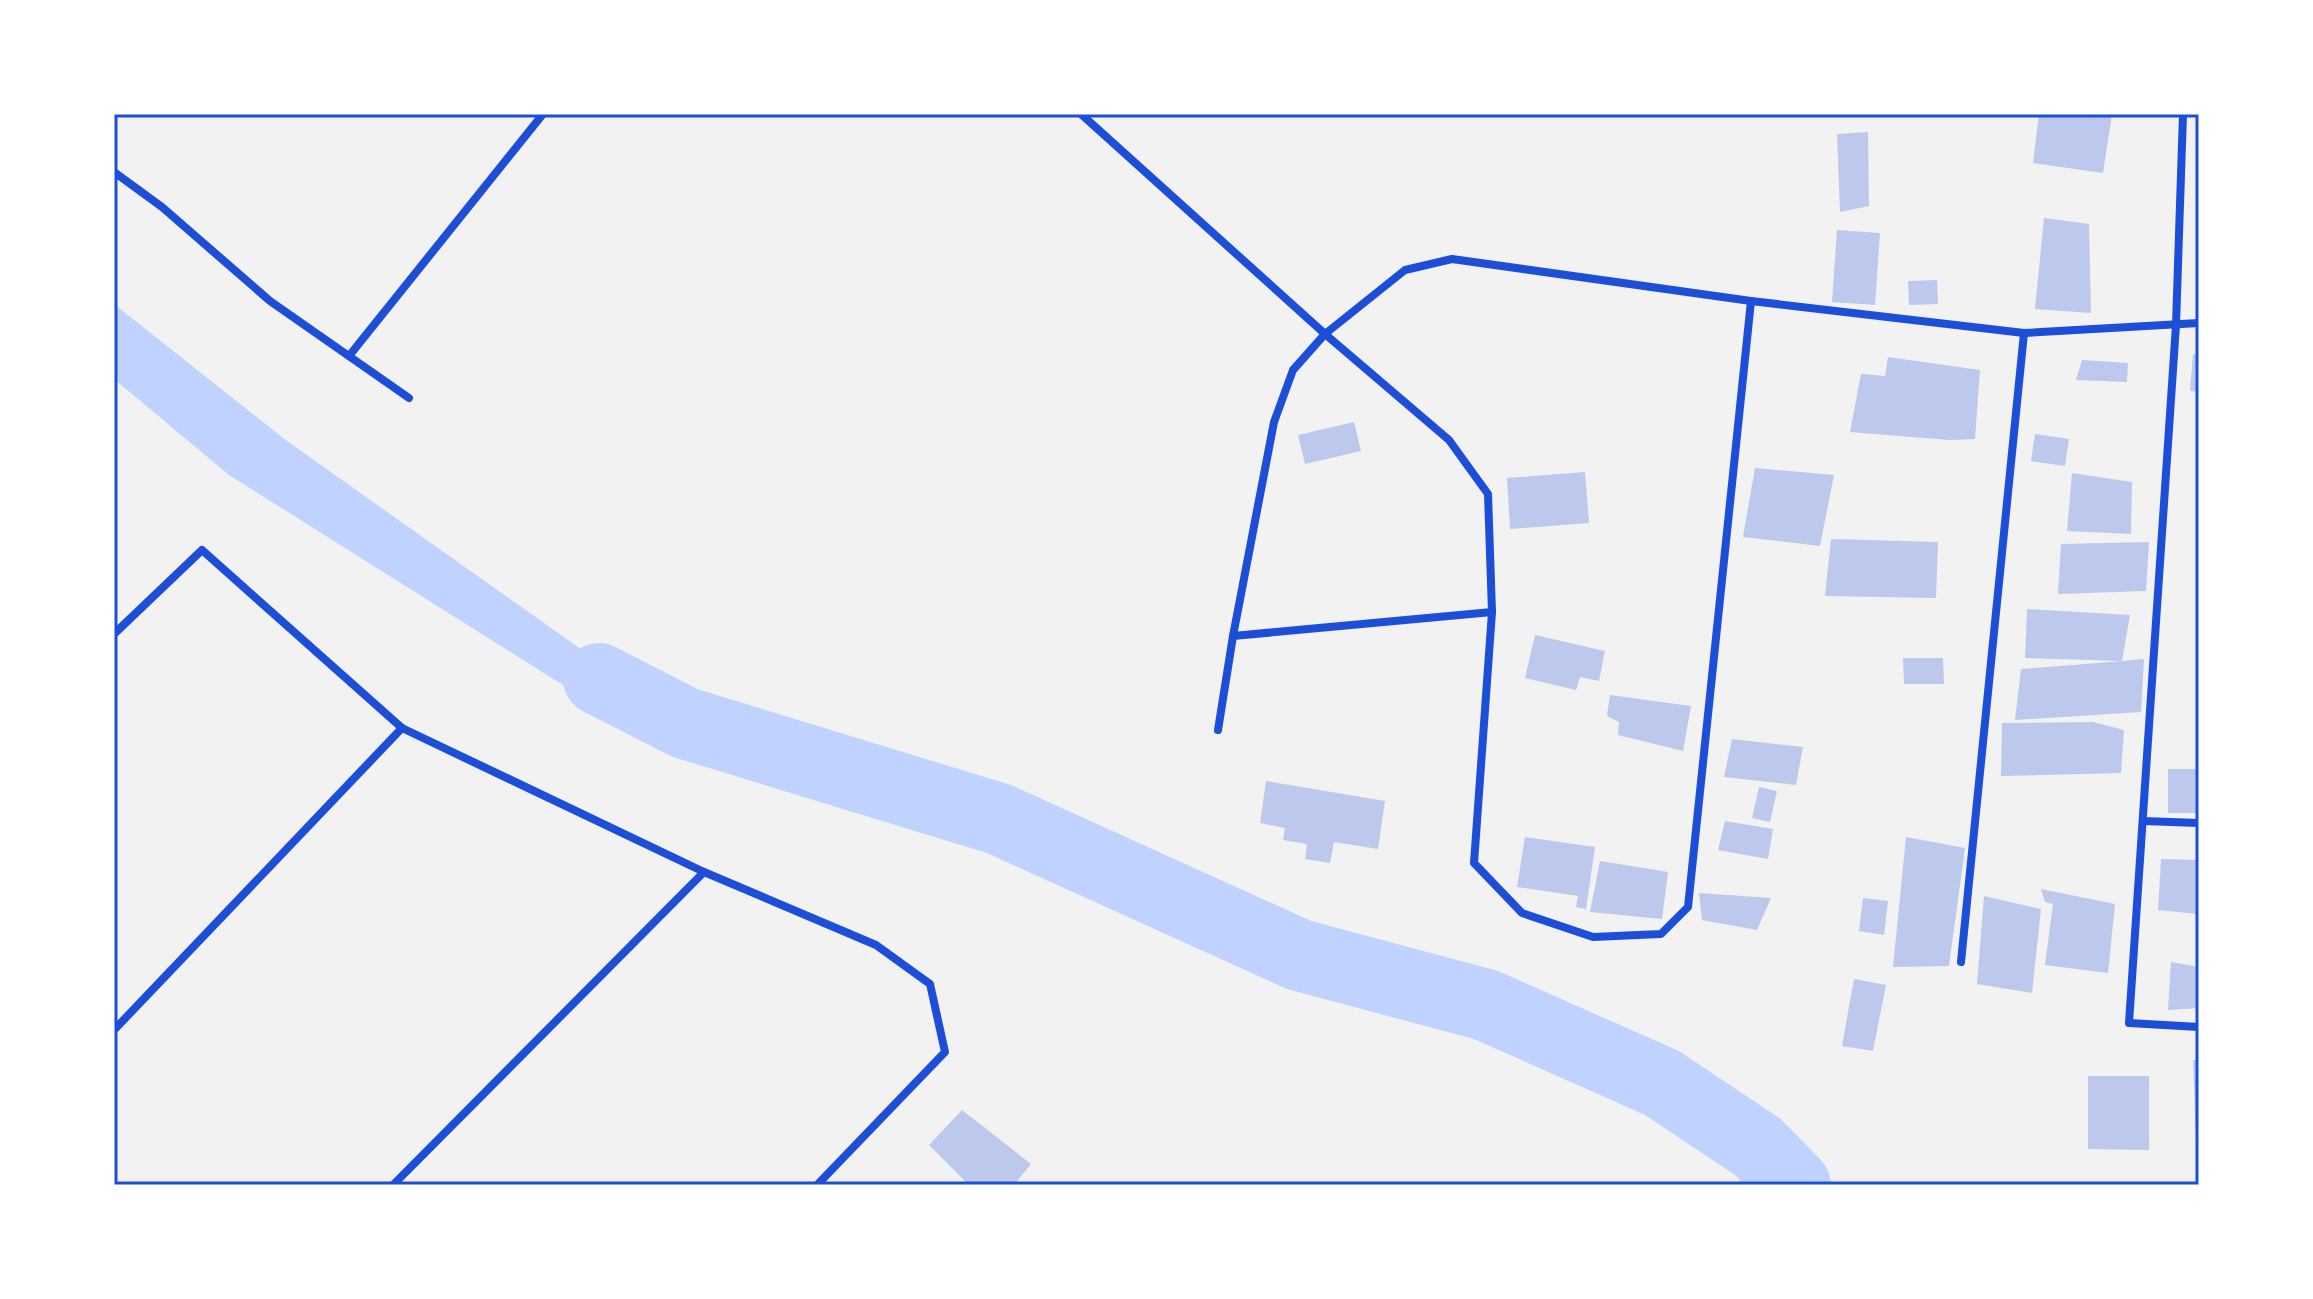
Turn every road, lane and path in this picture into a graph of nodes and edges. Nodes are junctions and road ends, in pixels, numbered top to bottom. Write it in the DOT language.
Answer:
graph roads {
  1 [pos="543,114"];
  2 [pos="1081,114"];
  3 [pos="2183,114"];
  4 [pos="114,172"];
  5 [pos="1751,301"];
  6 [pos="2199,323"];
  7 [pos="2176,325"];
  8 [pos="2024,333"];
  9 [pos="1325,334"];
  10 [pos="349,356"];
  11 [pos="409,398"];
  12 [pos="1492,612"];
  13 [pos="114,634"];
  14 [pos="1233,636"];
  15 [pos="402,728"];
  16 [pos="1218,730"];
  17 [pos="2143,821"];
  18 [pos="2199,823"];
  19 [pos="704,872"];
  20 [pos="1961,962"];
  21 [pos="2199,1027"];
  22 [pos="114,1030"];
  23 [pos="393,1185"];
  24 [pos="817,1185"];
  1 -- 10 [label="street"];
  2 -- 9 [label="street"];
  3 -- 7 [label="street"];
  4 -- 10 [label="street"];
  5 -- 8 [label="street"];
  5 -- 9 [label="street"];
  5 -- 12 [label="street"];
  6 -- 7 [label="street"];
  7 -- 8 [label="street"];
  7 -- 17 [label="street"];
  8 -- 20 [label="street"];
  9 -- 12 [label="street"];
  9 -- 14 [label="street"];
  10 -- 11 [label="street"];
  12 -- 14 [label="street"];
  13 -- 15 [label="street"];
  14 -- 16 [label="street"];
  15 -- 19 [label="street"];
  15 -- 22 [label="street"];
  17 -- 18 [label="street"];
  17 -- 21 [label="street"];
  19 -- 23 [label="street"];
  19 -- 24 [label="street"];
}
